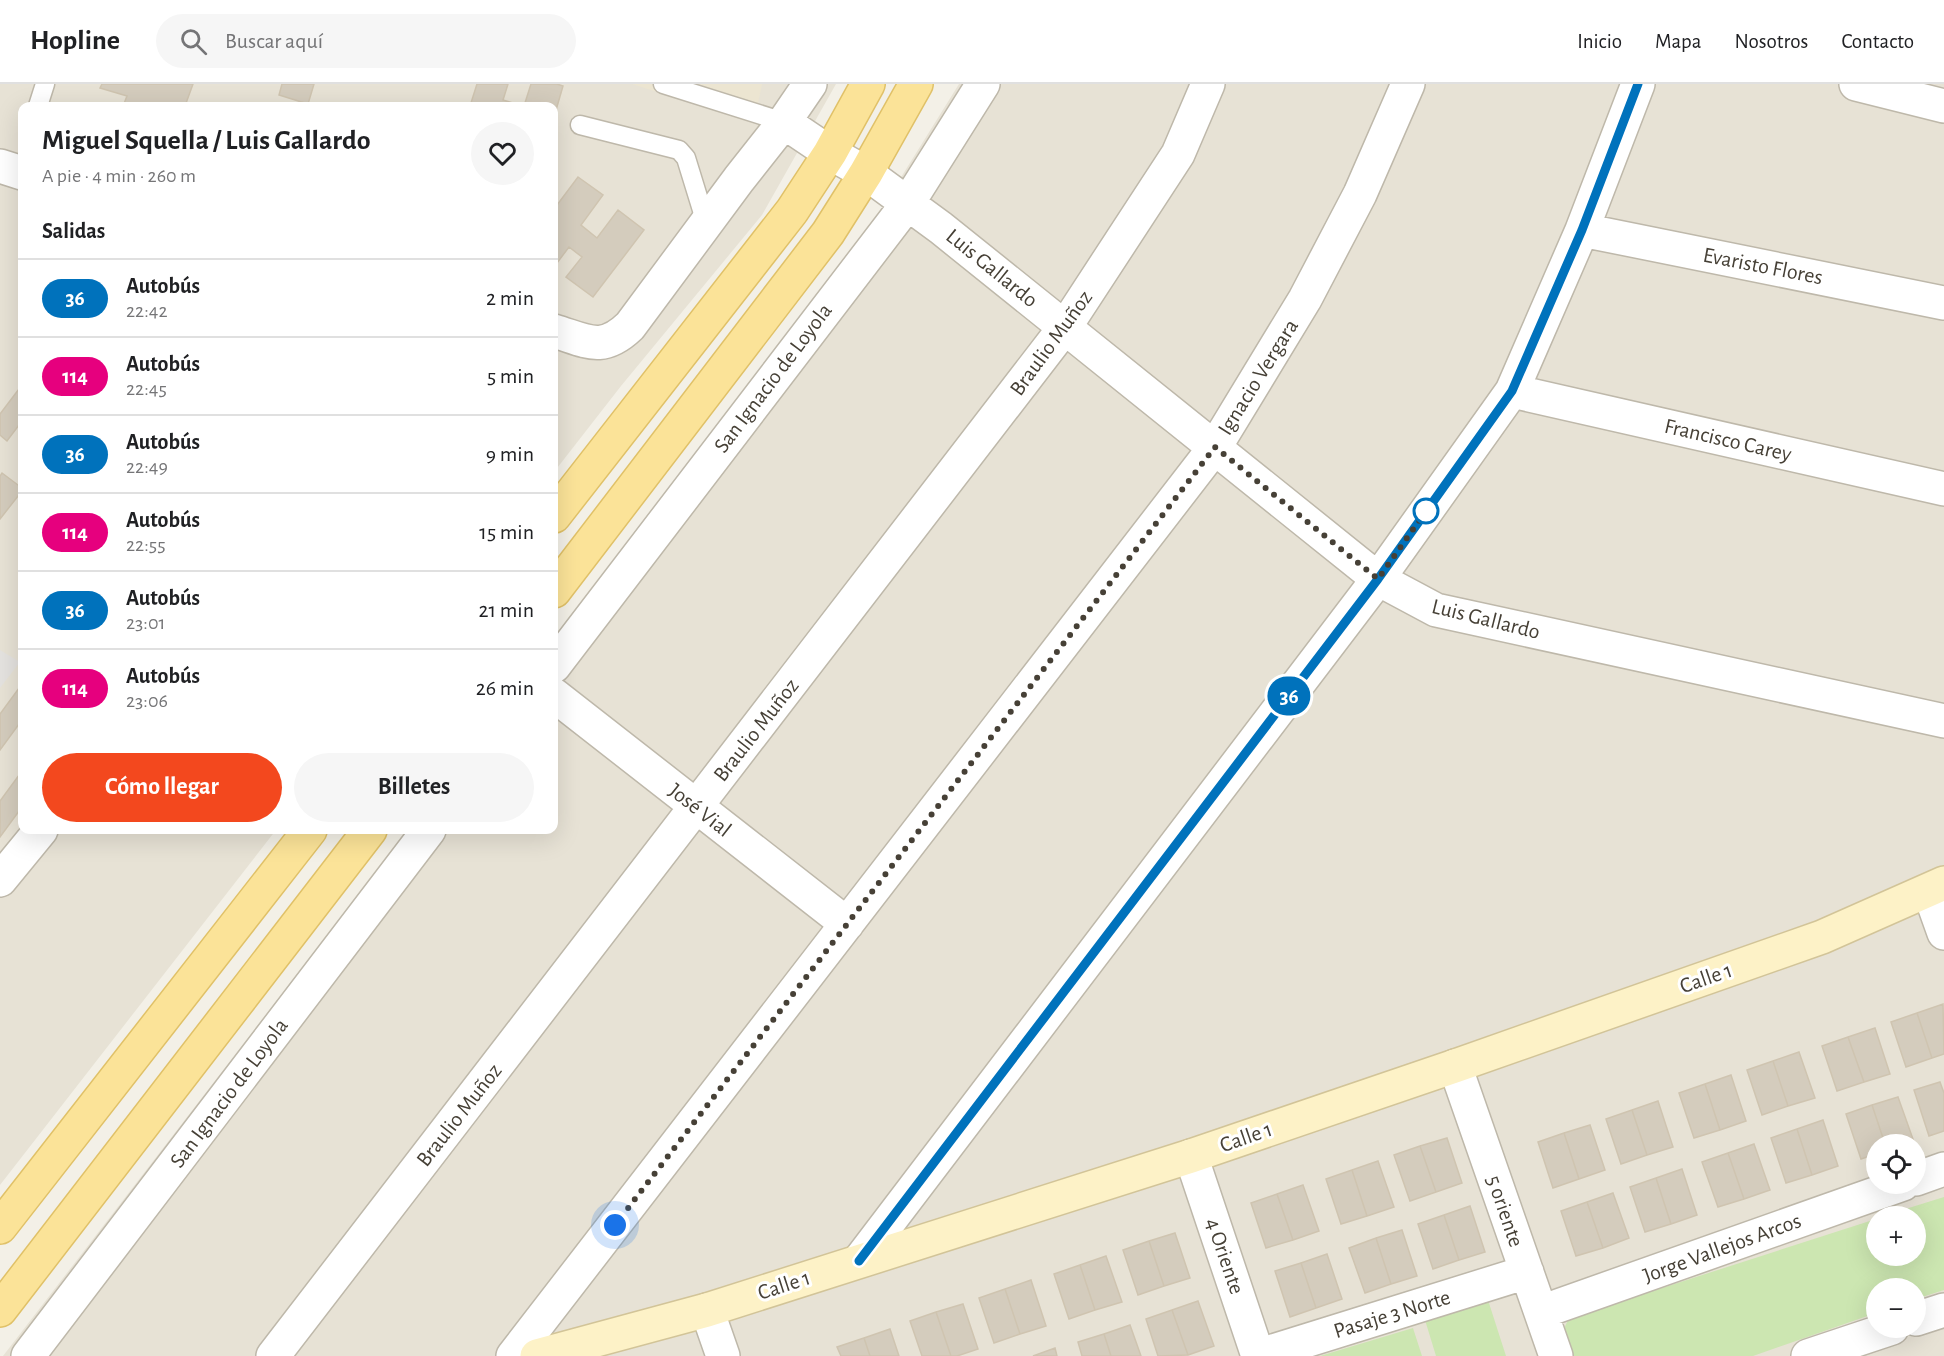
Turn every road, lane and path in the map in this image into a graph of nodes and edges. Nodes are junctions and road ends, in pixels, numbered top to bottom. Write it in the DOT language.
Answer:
graph roads {
  1 [pos="45,84"];
  2 [pos="663,84"];
  3 [pos="810,84"];
  4 [pos="868,84"];
  5 [pos="916,84"];
  6 [pos="983,84"];
  7 [pos="1208,84"];
  8 [pos="1408,84"];
  9 [pos="1638,84"];
  10 [pos="1856,84"];
  11 [pos="39,102"];
  12 [pos="1944,106"];
  13 [pos="784,122"];
  14 [pos="580,125"];
  15 [pos="830,153"];
  16 [pos="866,173"];
  17 [pos="908,203"];
  18 [pos="706,223"];
  19 [pos="1582,230"];
  20 [pos="1944,303"];
  21 [pos="1065,327"];
  22 [pos="558,332"];
  23 [pos="1512,391"];
  24 [pos="1215,447"];
  25 [pos="1944,489"];
  26 [pos="558,511"];
  27 [pos="1378,579"];
  28 [pos="558,586"];
  29 [pos="558,661"];
  30 [pos="558,698"];
  31 [pos="1944,721"];
  32 [pos="697,807"];
  33 [pos="37,834"];
  34 [pos="307,834"];
  35 [pos="367,834"];
  36 [pos="426,834"];
  37 [pos="0,880"];
  38 [pos="1936,887"];
  39 [pos="847,924"];
  40 [pos="1944,933"];
  41 [pos="1455,1066"];
  42 [pos="1191,1156"];
  43 [pos="1944,1169"];
  44 [pos="1926,1175"];
  45 [pos="1875,1194"];
  46 [pos="0,1227"];
  47 [pos="859,1261"];
  48 [pos="1527,1272"];
  49 [pos="0,1310"];
  50 [pos="707,1310"];
  51 [pos="1944,1310"];
  52 [pos="1541,1312"];
  53 [pos="1926,1316"];
  54 [pos="1866,1337"];
  55 [pos="28,1356"];
  56 [pos="273,1356"];
  57 [pos="513,1356"];
  58 [pos="537,1356"];
  59 [pos="723,1356"];
  60 [pos="1258,1356"];
  61 [pos="1556,1356"];
  62 [pos="1809,1356"];
  1 -- 11 [label="lane"];
  2 -- 13 [label="lane"];
  3 -- 13 [label="street"];
  4 -- 15 [label="main road"];
  5 -- 16 [label="main road, San Ignacio de Loyola"];
  6 -- 17 [label="street, San Ignacio de Loyola"];
  7 -- 21 [label="street, Braulio Muñoz"];
  8 -- 24 [label="street, Ignacio Vergara"];
  9 -- 19 [label="street"];
  10 -- 12 [label="street"];
  13 -- 15 [label="street, Luis Gallardo"];
  13 -- 18 [label="street"];
  14 -- 18 [label="lane"];
  15 -- 16 [label="street, Luis Gallardo"];
  15 -- 26 [label="main road"];
  16 -- 17 [label="street, Luis Gallardo"];
  16 -- 28 [label="main road, San Ignacio de Loyola"];
  17 -- 21 [label="street, Luis Gallardo"];
  17 -- 29 [label="street, San Ignacio de Loyola"];
  18 -- 22 [label="street"];
  19 -- 20 [label="street, Evaristo Flores"];
  19 -- 23 [label="street"];
  21 -- 24 [label="street, Luis Gallardo"];
  21 -- 32 [label="street, Braulio Muñoz"];
  23 -- 25 [label="street, Francisco Carey"];
  23 -- 27 [label="street"];
  24 -- 27 [label="street, Luis Gallardo"];
  24 -- 39 [label="street, Ignacio Vergara"];
  27 -- 31 [label="street, Luis Gallardo"];
  27 -- 47 [label="street"];
  30 -- 32 [label="street, José Vial"];
  32 -- 39 [label="street, José Vial"];
  32 -- 56 [label="street, Braulio Muñoz"];
  33 -- 37 [label="street"];
  34 -- 46 [label="main road"];
  35 -- 49 [label="main road"];
  36 -- 55 [label="street, San Ignacio de Loyola"];
  38 -- 40 [label="street"];
  38 -- 41 [label="street, Calle 1"];
  39 -- 57 [label="street, Ignacio Vergara"];
  41 -- 42 [label="street, Calle 1"];
  41 -- 48 [label="street, 5 oriente"];
  42 -- 47 [label="street, Calle 1"];
  42 -- 60 [label="street, 4 Oriente"];
  43 -- 44 [label="street"];
  45 -- 52 [label="street, Jorge Vallejos Arcos"];
  47 -- 50 [label="street, Calle 1"];
  48 -- 52 [label="street, 5 oriente"];
  48 -- 60 [label="street, Pasaje 3 Norte"];
  50 -- 58 [label="street, Calle 1"];
  50 -- 59 [label="street"];
  51 -- 53 [label="street"];
  52 -- 61 [label="street, 5 oriente"];
  54 -- 62 [label="street"];
}
